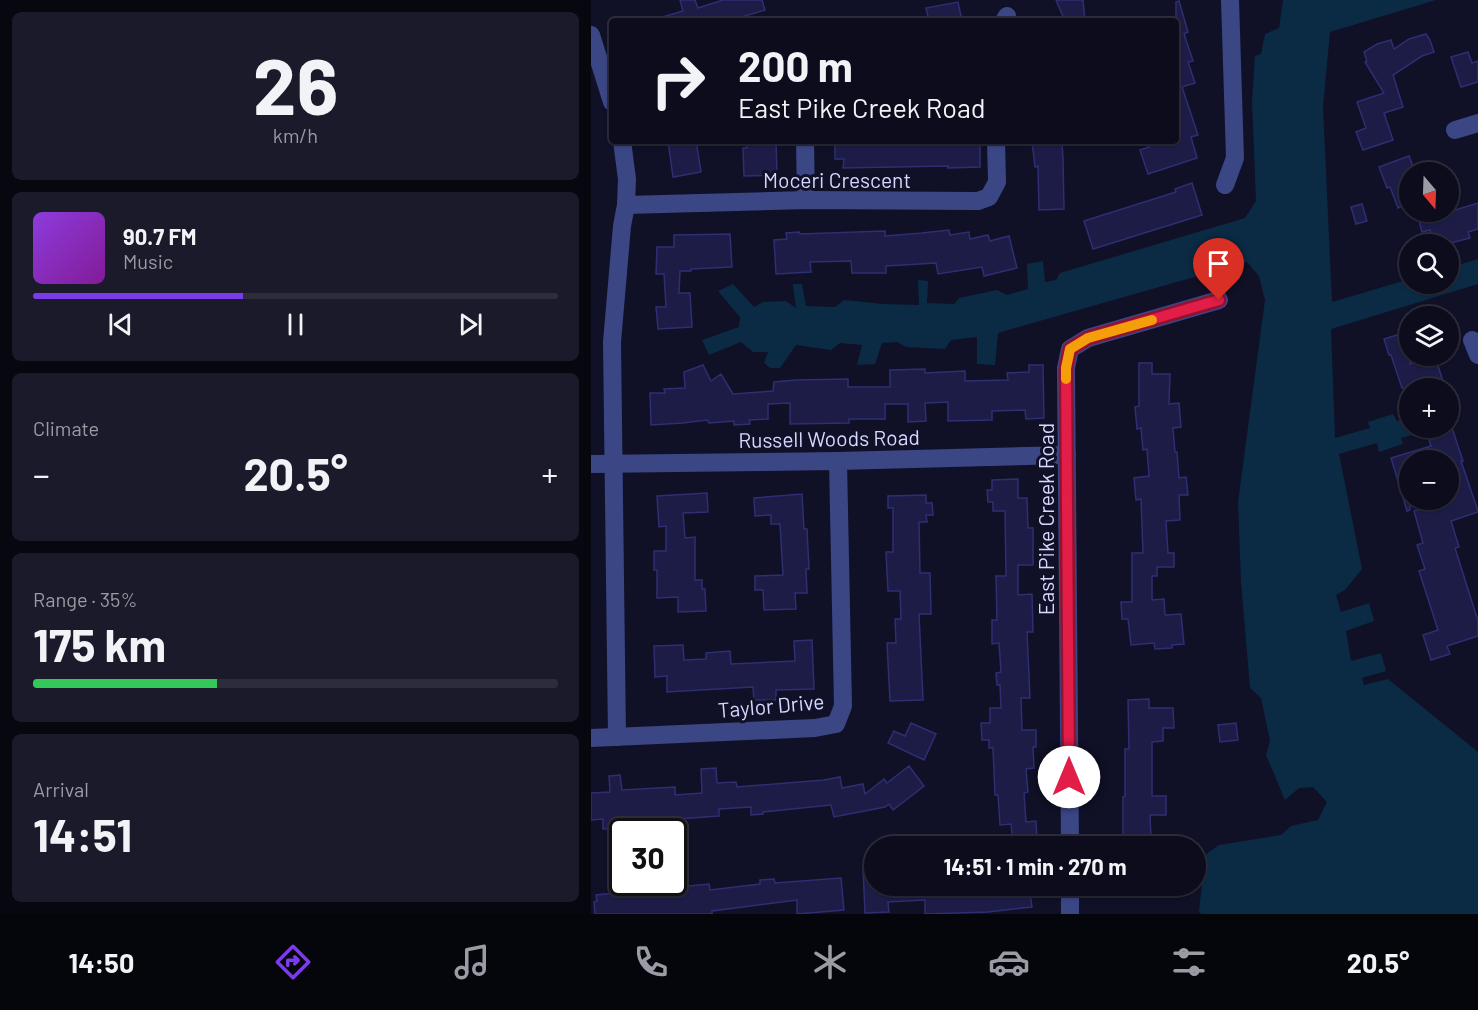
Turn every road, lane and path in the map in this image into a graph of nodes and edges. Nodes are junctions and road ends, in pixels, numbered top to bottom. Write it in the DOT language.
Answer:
graph roads {
  1 [pos="1230,0"];
  2 [pos="591,34"];
  3 [pos="609,92"];
  4 [pos="1478,123"];
  5 [pos="1455,130"];
  6 [pos="622,144"];
  7 [pos="805,144"];
  8 [pos="996,144"];
  9 [pos="1225,185"];
  10 [pos="806,200"];
  11 [pos="625,205"];
  12 [pos="1219,300"];
  13 [pos="1067,455"];
  14 [pos="838,461"];
  15 [pos="591,464"];
  16 [pos="612,464"];
  17 [pos="617,737"];
  18 [pos="591,738"];
  19 [pos="1070,836"];
  20 [pos="1070,896"];
  21 [pos="1070,914"];
  1 -- 9 [label="street"];
  2 -- 3 [label="street"];
  4 -- 5 [label="street"];
  6 -- 11 [label="street"];
  7 -- 10 [label="street"];
  8 -- 10 [label="street, Moceri Crescent"];
  10 -- 11 [label="street, Moceri Crescent"];
  11 -- 16 [label="street"];
  12 -- 13 [label="street, East Pike Creek Road"];
  13 -- 14 [label="street, Russell Woods Road"];
  13 -- 19 [label="street, East Pike Creek Road"];
  14 -- 16 [label="street, Russell Woods Road"];
  14 -- 17 [label="street, Taylor Drive"];
  15 -- 16 [label="street, Russell Woods Road"];
  16 -- 17 [label="street"];
  17 -- 18 [label="street, Taylor Drive"];
  20 -- 21 [label="street"];
}
